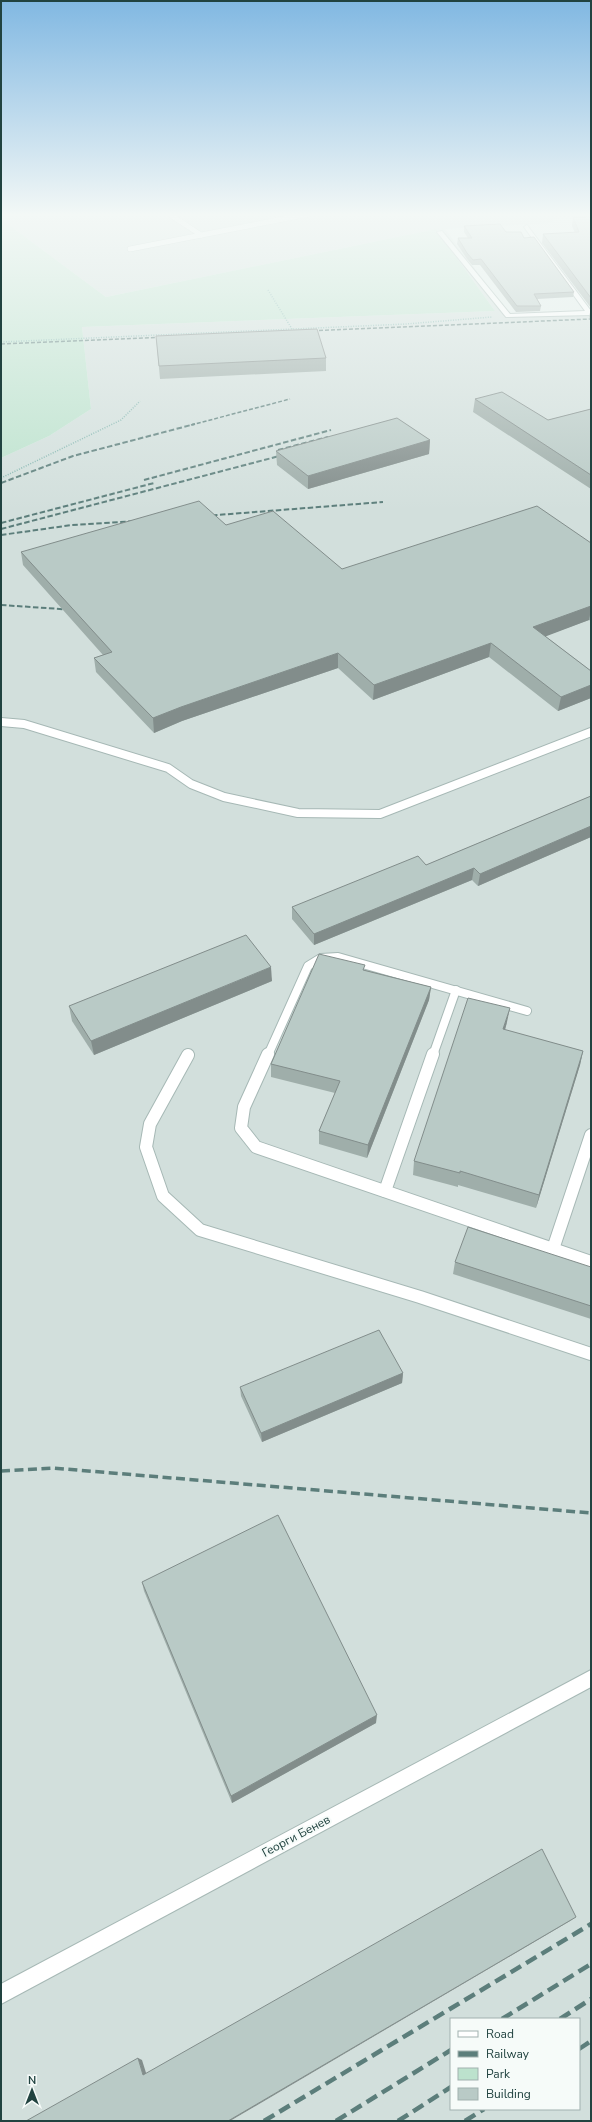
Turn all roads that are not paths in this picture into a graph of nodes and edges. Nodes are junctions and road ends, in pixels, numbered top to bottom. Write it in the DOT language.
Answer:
graph roads {
  1 [pos="506,313"];
  2 [pos="590,313"];
  3 [pos="1,722"];
  4 [pos="591,732"];
  5 [pos="456,990"];
  6 [pos="527,1011"];
  7 [pos="188,1055"];
  8 [pos="591,1135"];
  9 [pos="385,1191"];
  10 [pos="553,1249"];
  11 [pos="591,1262"];
  12 [pos="591,1354"];
  13 [pos="591,1678"];
  14 [pos="1,1994"];
  1 -- 2 [label="street"];
  3 -- 4 [label="lane"];
  5 -- 6 [label="lane"];
  5 -- 9 [label="lane"];
  5 -- 9 [label="lane"];
  7 -- 12 [label="lane"];
  8 -- 10 [label="lane"];
  9 -- 10 [label="lane"];
  10 -- 11 [label="lane"];
  13 -- 14 [label="street, Георги Бенев"];
}
